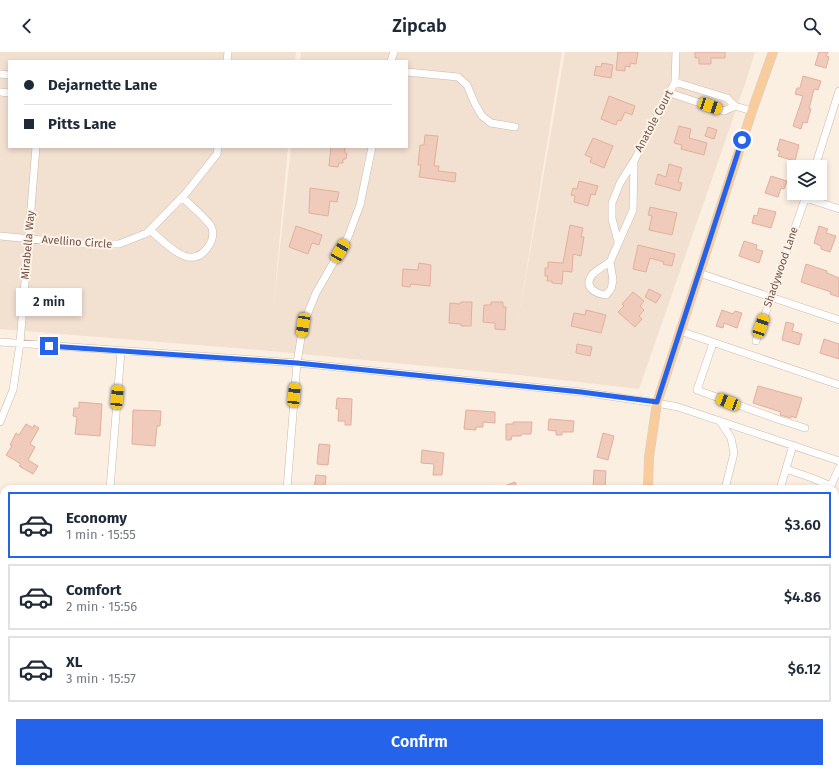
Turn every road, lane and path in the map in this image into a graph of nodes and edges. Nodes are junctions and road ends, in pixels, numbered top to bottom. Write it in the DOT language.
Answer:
graph roads {
  1 [pos="676,52"];
  2 [pos="773,52"];
  3 [pos="408,72"];
  4 [pos="675,82"];
  5 [pos="670,93"];
  6 [pos="839,94"];
  7 [pos="735,106"];
  8 [pos="752,111"];
  9 [pos="515,127"];
  10 [pos="36,148"];
  11 [pos="218,148"];
  12 [pos="372,148"];
  13 [pos="817,160"];
  14 [pos="634,161"];
  15 [pos="182,197"];
  16 [pos="804,200"];
  17 [pos="818,200"];
  18 [pos="839,209"];
  19 [pos="150,230"];
  20 [pos="0,236"];
  21 [pos="28,238"];
  22 [pos="618,241"];
  23 [pos="610,262"];
  24 [pos="699,273"];
  25 [pos="771,297"];
  26 [pos="839,320"];
  27 [pos="680,331"];
  28 [pos="756,341"];
  29 [pos="0,342"];
  30 [pos="713,343"];
  31 [pos="20,344"];
  32 [pos="121,351"];
  33 [pos="297,363"];
  34 [pos="839,385"];
  35 [pos="657,402"];
  36 [pos="720,421"];
  37 [pos="0,422"];
  38 [pos="805,428"];
  39 [pos="793,445"];
  40 [pos="839,461"];
  41 [pos="839,468"];
  42 [pos="786,469"];
  43 [pos="110,485"];
  44 [pos="287,485"];
  45 [pos="648,485"];
  46 [pos="726,485"];
  47 [pos="781,485"];
  48 [pos="824,485"];
  49 [pos="830,485"];
  1 -- 4 [label="street, Anatole Court"];
  2 -- 8 [label="main road"];
  3 -- 9 [label="street"];
  4 -- 5 [label="street, Anatole Court"];
  4 -- 7 [label="street, Anatole Court"];
  5 -- 7 [label="street"];
  5 -- 14 [label="street, Anatole Court"];
  6 -- 13 [label="street"];
  7 -- 8 [label="street, Anatole Court"];
  8 -- 24 [label="main road"];
  10 -- 21 [label="street, Mirabella Way"];
  11 -- 15 [label="street, Avellino Circle"];
  12 -- 33 [label="street"];
  14 -- 22 [label="street, Anatole Court"];
  14 -- 22 [label="street, Anatole Court"];
  15 -- 19 [label="street, Avellino Circle"];
  15 -- 19 [label="street"];
  16 -- 25 [label="street, Shadywood Lane"];
  17 -- 18 [label="street"];
  19 -- 21 [label="street, Avellino Circle"];
  20 -- 21 [label="street, Avellino Circle"];
  21 -- 31 [label="street, Mirabella Way"];
  22 -- 23 [label="street, Anatole Court"];
  23 -- 23 [label="street, Anatole Court"];
  24 -- 25 [label="street"];
  24 -- 27 [label="main road"];
  25 -- 26 [label="street"];
  25 -- 28 [label="street, Shadywood Lane"];
  27 -- 30 [label="street"];
  27 -- 35 [label="main road"];
  29 -- 31 [label="street"];
  30 -- 34 [label="street"];
  30 -- 38 [label="street"];
  31 -- 32 [label="street"];
  31 -- 37 [label="street, Mirabella Way"];
  32 -- 33 [label="street"];
  32 -- 43 [label="street"];
  33 -- 35 [label="street"];
  33 -- 44 [label="street"];
  35 -- 36 [label="street"];
  35 -- 45 [label="main road"];
  36 -- 39 [label="street"];
  36 -- 46 [label="street"];
  39 -- 40 [label="street"];
  39 -- 42 [label="street"];
  41 -- 49 [label="street"];
  42 -- 47 [label="street"];
  42 -- 48 [label="street"];
}
